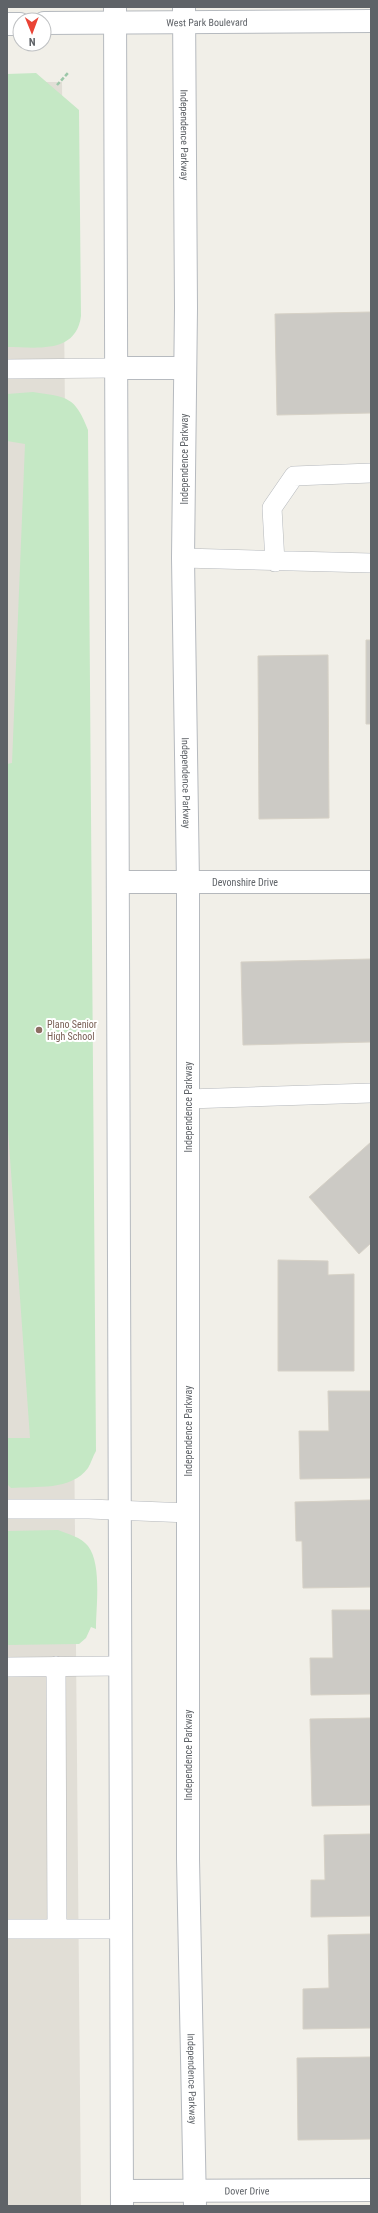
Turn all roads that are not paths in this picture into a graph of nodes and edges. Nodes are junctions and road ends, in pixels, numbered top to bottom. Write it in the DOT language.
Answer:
graph roads {
  1 [pos="184,14"];
  2 [pos="115,15"];
  3 [pos="371,21"];
  4 [pos="52,22"];
  5 [pos="116,368"];
  6 [pos="185,368"];
  7 [pos="7,369"];
  8 [pos="371,473"];
  9 [pos="184,558"];
  10 [pos="275,562"];
  11 [pos="371,563"];
  12 [pos="120,882"];
  13 [pos="371,882"];
  14 [pos="188,883"];
  15 [pos="371,1094"];
  16 [pos="188,1099"];
  17 [pos="7,1509"];
  18 [pos="120,1510"];
  19 [pos="189,1513"];
  20 [pos="56,1666"];
  21 [pos="120,1666"];
  22 [pos="7,1667"];
  23 [pos="7,1929"];
  24 [pos="57,1929"];
  25 [pos="121,1929"];
  26 [pos="371,2190"];
  27 [pos="122,2198"];
  28 [pos="195,2198"];
  1 -- 2 [label="main road, West Park Boulevard"];
  1 -- 3 [label="main road, West Park Boulevard"];
  1 -- 6 [label="main road, Independence Parkway"];
  2 -- 4 [label="main road, West Park Boulevard"];
  2 -- 5 [label="main road"];
  5 -- 6 [label="main road"];
  5 -- 7 [label="lane"];
  5 -- 12 [label="main road"];
  6 -- 9 [label="main road, Independence Parkway"];
  8 -- 10 [label="lane"];
  9 -- 10 [label="lane"];
  9 -- 14 [label="main road, Independence Parkway"];
  10 -- 11 [label="lane"];
  12 -- 14 [label="main road, Devonshire Drive"];
  12 -- 18 [label="main road"];
  13 -- 14 [label="main road, Devonshire Drive"];
  14 -- 16 [label="main road, Independence Parkway"];
  15 -- 16 [label="lane"];
  16 -- 19 [label="main road, Independence Parkway"];
  17 -- 18 [label="lane"];
  18 -- 19 [label="lane"];
  18 -- 21 [label="main road"];
  19 -- 28 [label="main road, Independence Parkway"];
  20 -- 21 [label="lane"];
  20 -- 22 [label="lane"];
  20 -- 24 [label="lane"];
  21 -- 25 [label="main road"];
  23 -- 24 [label="lane"];
  24 -- 25 [label="lane"];
  25 -- 27 [label="main road"];
  26 -- 28 [label="main road, Dover Drive"];
  27 -- 28 [label="main road, Dover Drive"];
}
